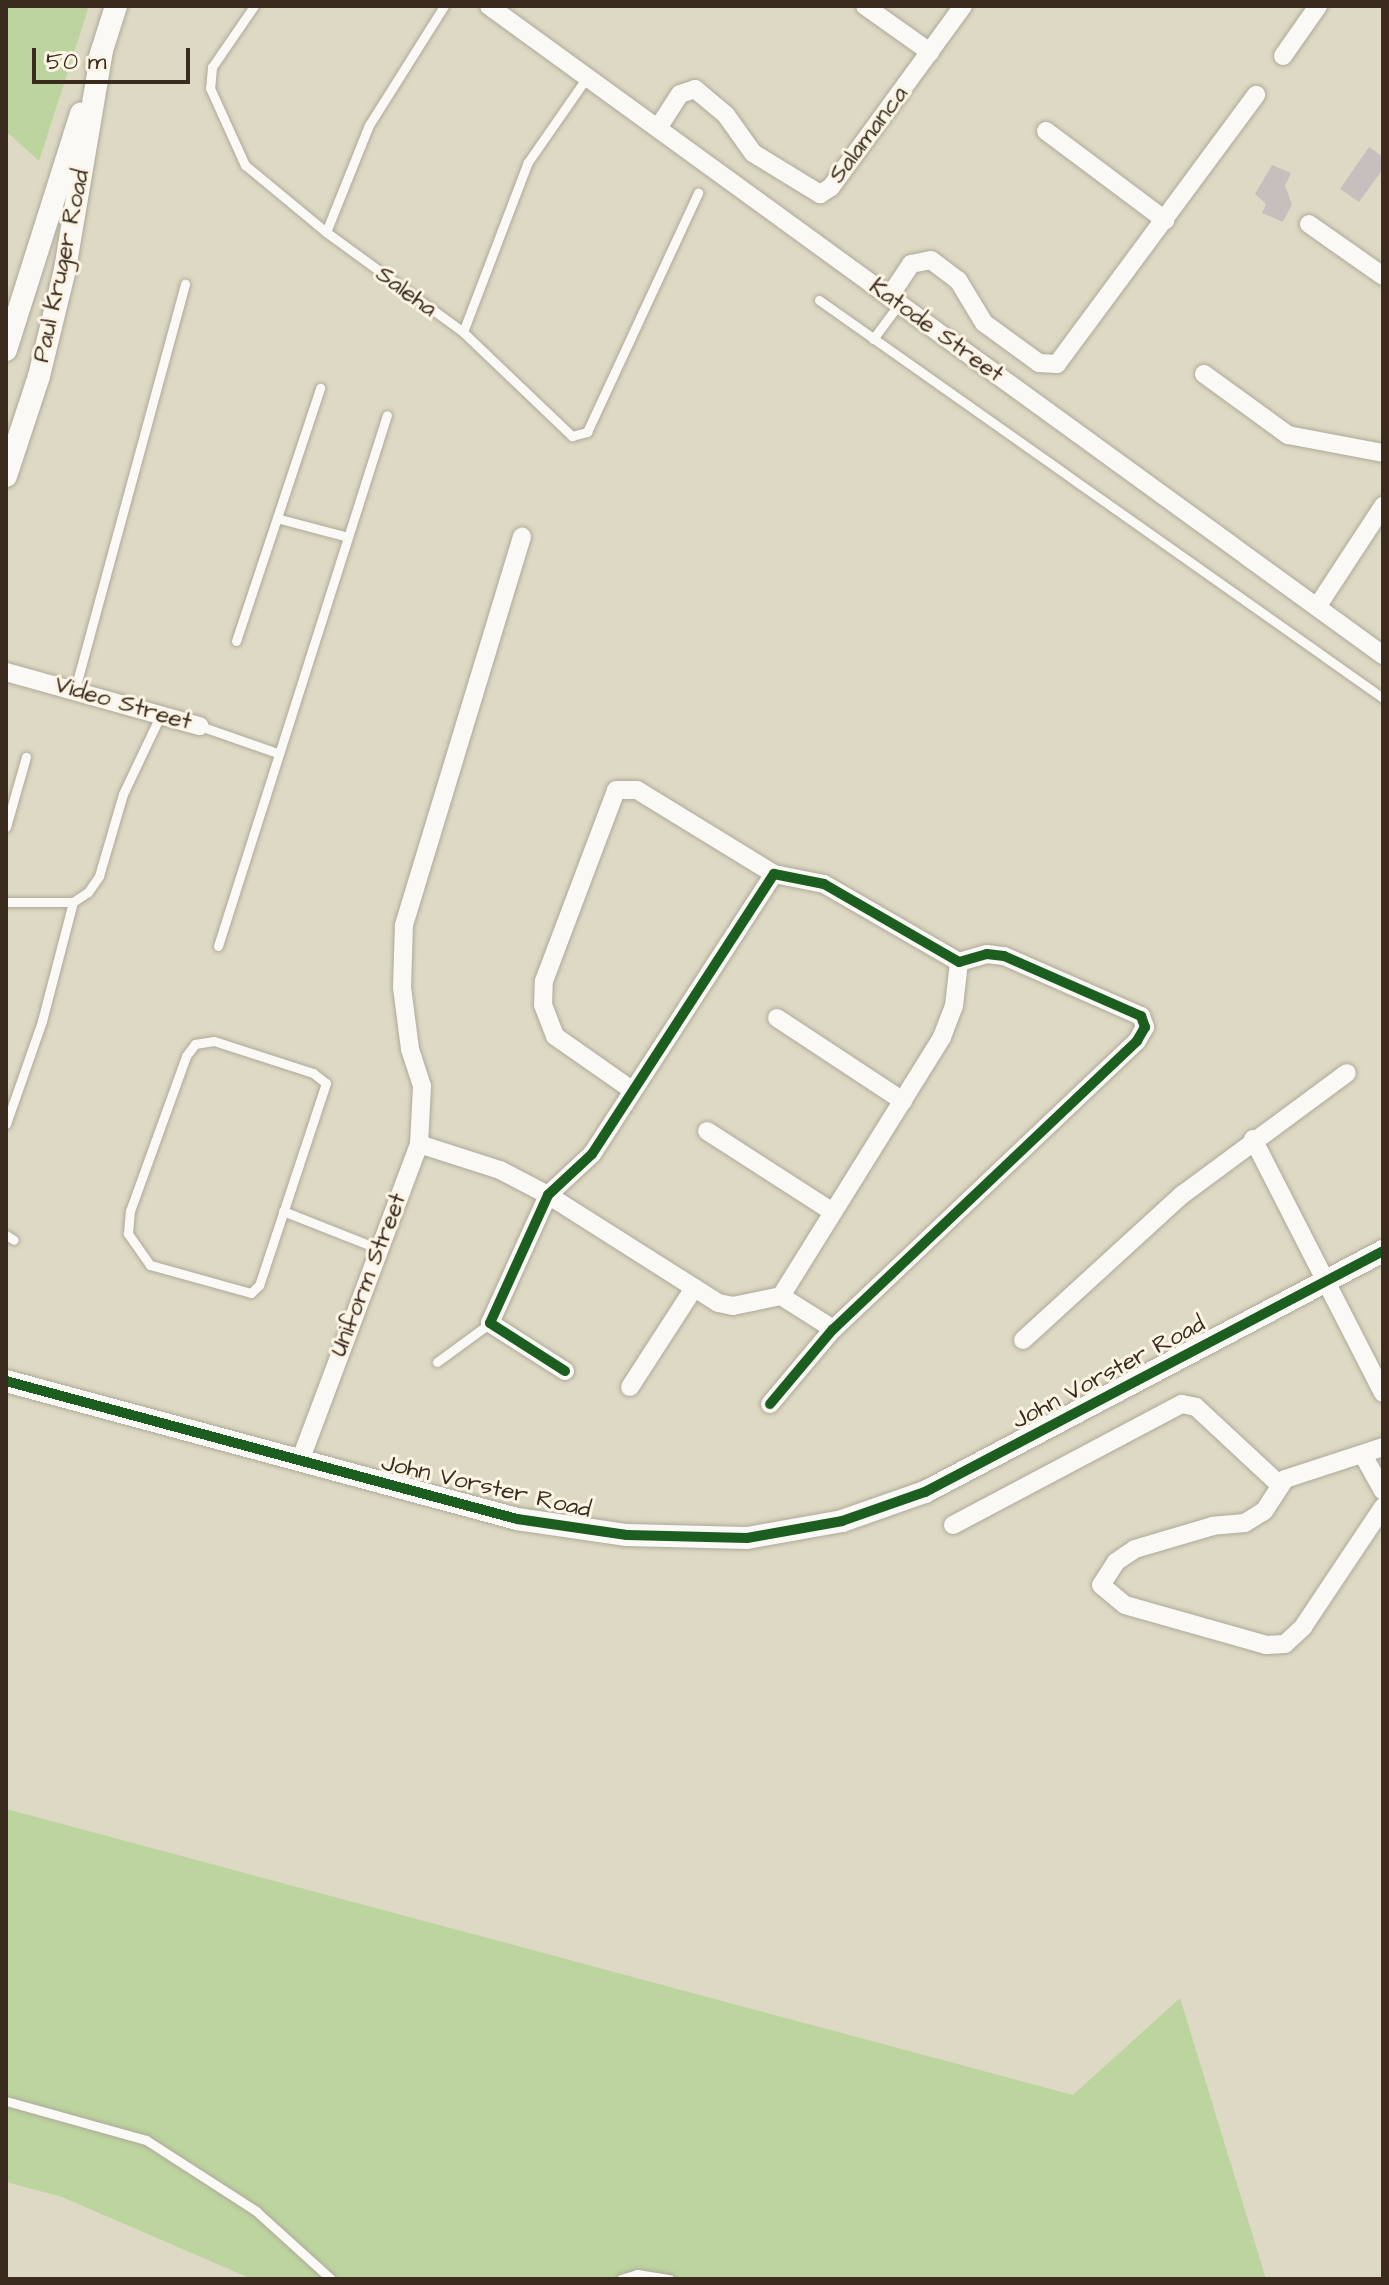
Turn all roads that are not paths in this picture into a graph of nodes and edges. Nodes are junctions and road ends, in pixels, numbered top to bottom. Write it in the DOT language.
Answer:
graph roads {
  1 [pos="116,6"];
  2 [pos="254,6"];
  3 [pos="444,6"];
  4 [pos="489,6"];
  5 [pos="865,6"];
  6 [pos="963,6"];
  7 [pos="1318,6"];
  8 [pos="102,51"];
  9 [pos="930,52"];
  10 [pos="1283,56"];
  11 [pos="587,77"];
  12 [pos="1256,95"];
  13 [pos="658,128"];
  14 [pos="1046,131"];
  15 [pos="698,193"];
  16 [pos="1165,220"];
  17 [pos="1309,224"];
  18 [pos="326,232"];
  19 [pos="1383,276"];
  20 [pos="185,284"];
  21 [pos="819,300"];
  22 [pos="894,300"];
  23 [pos="463,332"];
  24 [pos="873,339"];
  25 [pos="6,350"];
  26 [pos="1204,374"];
  27 [pos="320,388"];
  28 [pos="387,415"];
  29 [pos="1383,453"];
  30 [pos="6,476"];
  31 [pos="1383,510"];
  32 [pos="280,519"];
  33 [pos="348,537"];
  34 [pos="522,537"];
  35 [pos="1317,607"];
  36 [pos="236,641"];
  37 [pos="1383,655"];
  38 [pos="6,672"];
  39 [pos="75,689"];
  40 [pos="1383,698"];
  41 [pos="161,714"];
  42 [pos="200,726"];
  43 [pos="277,753"];
  44 [pos="26,757"];
  45 [pos="6,827"];
  46 [pos="774,874"];
  47 [pos="6,902"];
  48 [pos="73,902"];
  49 [pos="218,946"];
  50 [pos="959,962"];
  51 [pos="777,1018"];
  52 [pos="1347,1073"];
  53 [pos="632,1090"];
  54 [pos="903,1101"];
  55 [pos="6,1124"];
  56 [pos="707,1131"];
  57 [pos="1253,1139"];
  58 [pos="419,1144"];
  59 [pos="548,1195"];
  60 [pos="283,1211"];
  61 [pos="831,1211"];
  62 [pos="379,1249"];
  63 [pos="1383,1251"];
  64 [pos="1328,1280"];
  65 [pos="694,1288"];
  66 [pos="781,1296"];
  67 [pos="490,1323"];
  68 [pos="833,1329"];
  69 [pos="1023,1340"];
  70 [pos="437,1362"];
  71 [pos="565,1371"];
  72 [pos="6,1381"];
  73 [pos="630,1387"];
  74 [pos="1383,1393"];
  75 [pos="770,1404"];
  76 [pos="1383,1447"];
  77 [pos="1363,1455"];
  78 [pos="300,1461"];
  79 [pos="1280,1485"];
  80 [pos="1383,1491"];
  81 [pos="1383,1507"];
  82 [pos="953,1525"];
  83 [pos="6,2101"];
  84 [pos="331,2279"];
  85 [pos="621,2279"];
  86 [pos="670,2279"];
  1 -- 8 [label="street, Paul Kruger Road"];
  2 -- 18 [label="lane, Saleha"];
  3 -- 18 [label="lane"];
  4 -- 11 [label="street, Katode Street"];
  5 -- 9 [label="street"];
  6 -- 9 [label="street, Salamanca"];
  7 -- 10 [label="street"];
  8 -- 25 [label="street, Paul Kruger Road"];
  8 -- 30 [label="street, Paul Kruger Road"];
  9 -- 13 [label="street, Salamanca"];
  11 -- 13 [label="street, Katode Street"];
  11 -- 23 [label="lane, Saleha"];
  12 -- 16 [label="street"];
  13 -- 22 [label="street, Katode Street"];
  14 -- 16 [label="street"];
  15 -- 23 [label="lane"];
  16 -- 22 [label="street"];
  17 -- 19 [label="street"];
  18 -- 23 [label="lane, Saleha"];
  20 -- 39 [label="lane"];
  21 -- 24 [label="lane"];
  22 -- 24 [label="lane"];
  22 -- 35 [label="street, Katode Street"];
  24 -- 40 [label="lane"];
  26 -- 29 [label="street"];
  27 -- 32 [label="lane"];
  28 -- 33 [label="lane"];
  31 -- 35 [label="street"];
  32 -- 33 [label="lane"];
  32 -- 36 [label="lane"];
  33 -- 43 [label="lane"];
  34 -- 58 [label="street, Uniform Street"];
  35 -- 37 [label="street, Katode Street"];
  38 -- 39 [label="street, Video Street"];
  39 -- 41 [label="street, Video Street"];
  41 -- 42 [label="street, Video Street"];
  41 -- 48 [label="lane"];
  42 -- 43 [label="lane, Video Street"];
  43 -- 49 [label="lane"];
  44 -- 45 [label="lane"];
  46 -- 50 [label="street"];
  46 -- 53 [label="street"];
  46 -- 53 [label="street"];
  47 -- 48 [label="lane"];
  48 -- 55 [label="lane"];
  50 -- 54 [label="street"];
  50 -- 68 [label="street"];
  51 -- 54 [label="street"];
  52 -- 57 [label="street"];
  53 -- 59 [label="street"];
  54 -- 61 [label="street"];
  56 -- 61 [label="street"];
  57 -- 64 [label="street"];
  57 -- 69 [label="street"];
  58 -- 59 [label="street"];
  58 -- 62 [label="street, Uniform Street"];
  59 -- 65 [label="street"];
  59 -- 67 [label="street"];
  60 -- 60 [label="lane"];
  60 -- 62 [label="lane"];
  61 -- 66 [label="street"];
  62 -- 78 [label="street, Uniform Street"];
  63 -- 64 [label="street, John Vorster Road"];
  64 -- 74 [label="street"];
  64 -- 78 [label="street, John Vorster Road"];
  65 -- 66 [label="street"];
  65 -- 73 [label="street"];
  66 -- 68 [label="street"];
  67 -- 70 [label="lane"];
  67 -- 71 [label="street"];
  68 -- 75 [label="street"];
  72 -- 78 [label="street, John Vorster Road"];
  76 -- 77 [label="street"];
  77 -- 79 [label="street"];
  77 -- 80 [label="street"];
  79 -- 81 [label="street"];
  79 -- 82 [label="street"];
  83 -- 84 [label="lane"];
  85 -- 86 [label="lane"];
}
